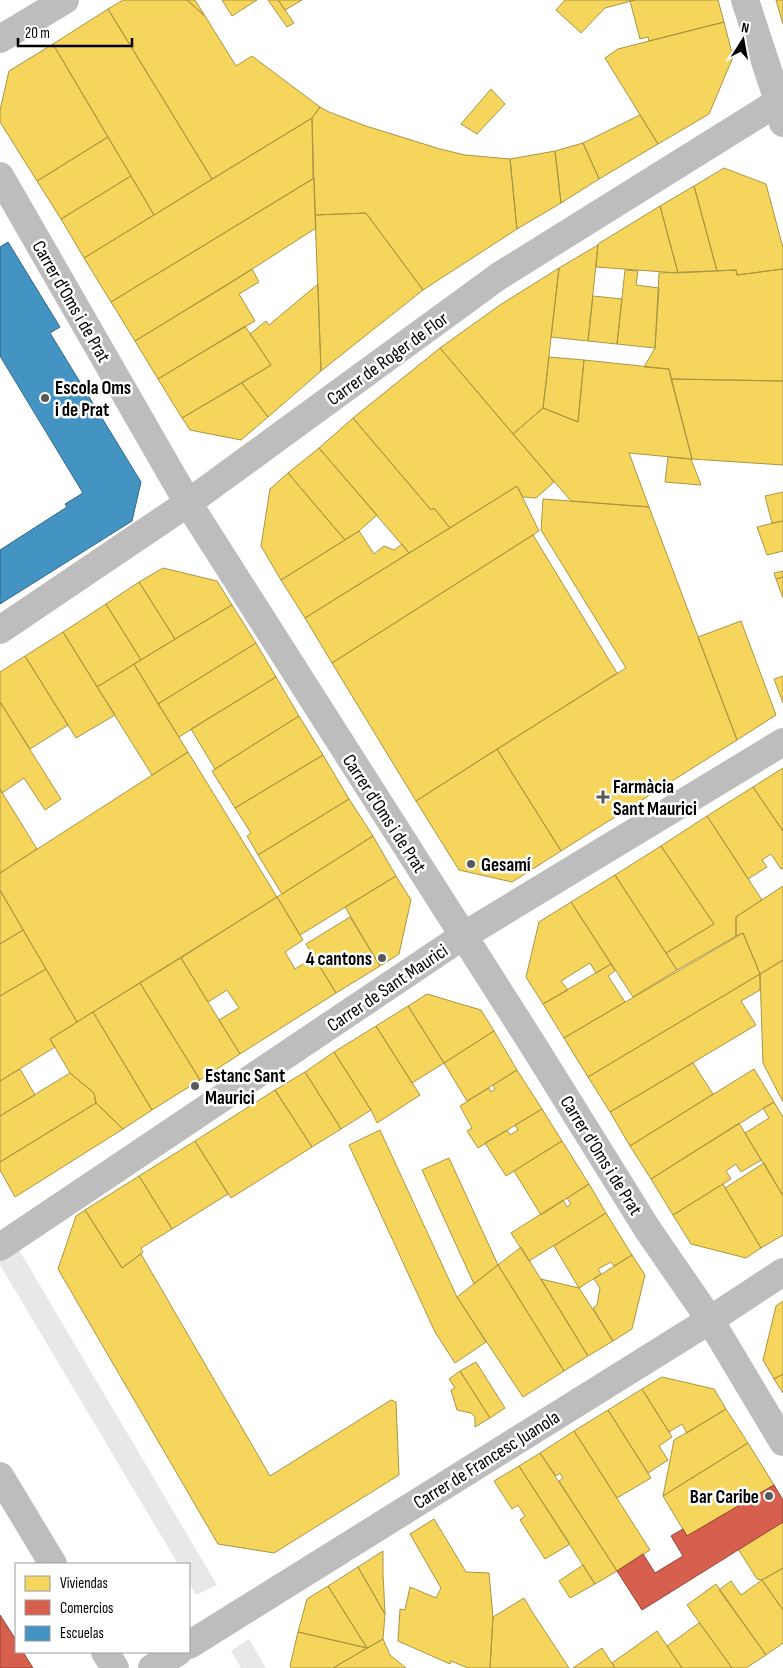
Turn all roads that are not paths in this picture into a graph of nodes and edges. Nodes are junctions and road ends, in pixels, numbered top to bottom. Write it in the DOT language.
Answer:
graph roads {
  1 [pos="65,0"];
  2 [pos="745,0"];
  3 [pos="0,39"];
  4 [pos="781,108"];
  5 [pos="0,176"];
  6 [pos="188,503"];
  7 [pos="0,630"];
  8 [pos="783,742"];
  9 [pos="463,936"];
  10 [pos="2,1241"];
  11 [pos="783,1272"];
  12 [pos="710,1320"];
  13 [pos="783,1442"];
  14 [pos="0,1476"];
  15 [pos="52,1563"];
  16 [pos="190,1644"];
  17 [pos="106,1653"];
  18 [pos="176,1653"];
  19 [pos="115,1668"];
  20 [pos="152,1668"];
  1 -- 3 [label="street"];
  2 -- 4 [label="street"];
  4 -- 6 [label="street, Carrer de Roger de Flor"];
  5 -- 6 [label="street, Carrer d'Oms i de Prat"];
  6 -- 7 [label="street, Carrer de Roger de Flor"];
  6 -- 9 [label="street, Carrer d'Oms i de Prat"];
  8 -- 9 [label="street, Carrer de Sant Maurici"];
  9 -- 10 [label="street, Carrer de Sant Maurici"];
  9 -- 12 [label="street, Carrer d'Oms i de Prat"];
  11 -- 12 [label="street, Carrer de Francesc Juanola"];
  12 -- 13 [label="street, Carrer d'Oms i de Prat"];
  12 -- 16 [label="street, Carrer de Francesc Juanola"];
  14 -- 15 [label="street"];
  17 -- 19 [label="street"];
  18 -- 20 [label="street"];
}
